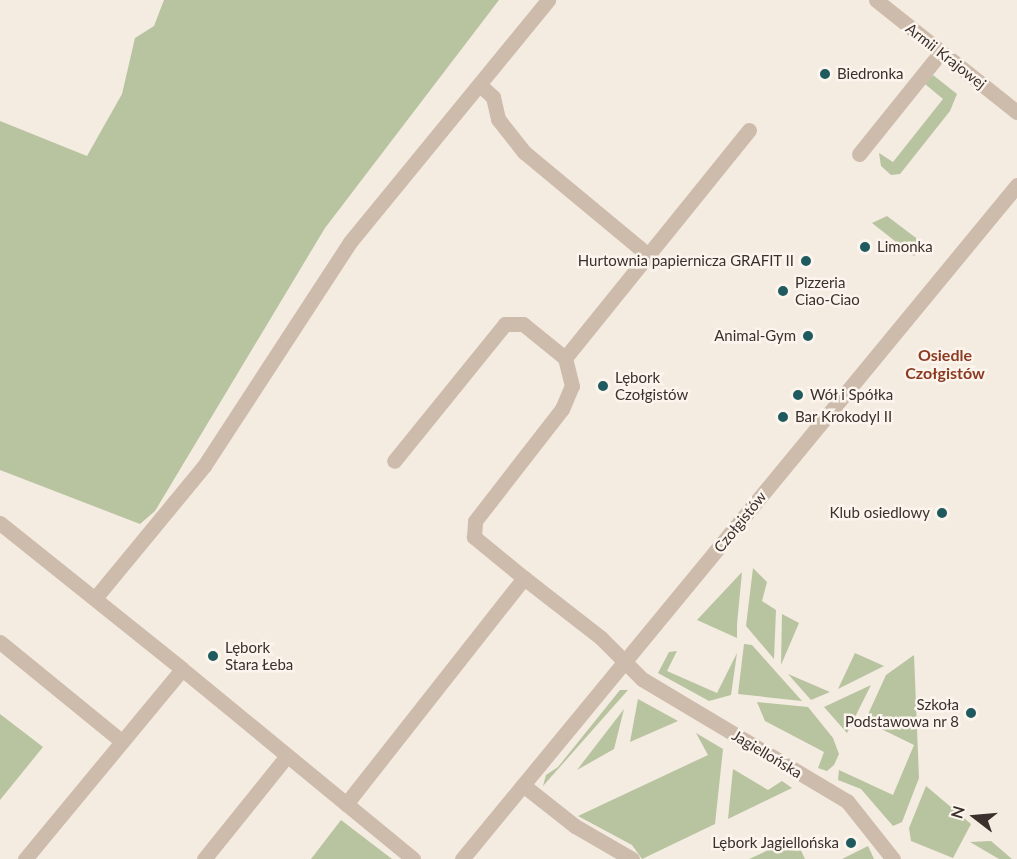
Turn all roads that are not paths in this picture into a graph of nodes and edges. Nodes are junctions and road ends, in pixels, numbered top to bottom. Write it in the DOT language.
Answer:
graph roads {
  1 [pos="548,0"];
  2 [pos="876,0"];
  3 [pos="941,52"];
  4 [pos="480,85"];
  5 [pos="1017,112"];
  6 [pos="749,130"];
  7 [pos="859,153"];
  8 [pos="1017,185"];
  9 [pos="648,255"];
  10 [pos="565,357"];
  11 [pos="394,461"];
  12 [pos="0,523"];
  13 [pos="524,578"];
  14 [pos="96,597"];
  15 [pos="0,642"];
  16 [pos="626,663"];
  17 [pos="182,669"];
  18 [pos="120,740"];
  19 [pos="286,757"];
  20 [pos="524,785"];
  21 [pos="346,804"];
  22 [pos="25,859"];
  23 [pos="204,859"];
  24 [pos="413,859"];
  25 [pos="462,859"];
  26 [pos="632,859"];
  27 [pos="893,859"];
  1 -- 4 [label="street"];
  2 -- 3 [label="street, Armii Krajowej"];
  3 -- 5 [label="street, Armii Krajowej"];
  3 -- 7 [label="street"];
  4 -- 9 [label="street"];
  4 -- 14 [label="street"];
  6 -- 9 [label="street"];
  8 -- 16 [label="street, Czołgistów"];
  9 -- 10 [label="street"];
  10 -- 11 [label="street"];
  10 -- 13 [label="street, Jagiellońska"];
  12 -- 14 [label="street"];
  13 -- 16 [label="street, Jagiellońska"];
  13 -- 21 [label="street"];
  14 -- 17 [label="street"];
  15 -- 18 [label="street"];
  16 -- 20 [label="street, Czołgistów"];
  16 -- 27 [label="street, Jagiellońska"];
  17 -- 18 [label="street"];
  17 -- 19 [label="street"];
  18 -- 22 [label="street"];
  19 -- 21 [label="street"];
  19 -- 23 [label="street"];
  20 -- 25 [label="street, Czołgistów"];
  20 -- 26 [label="street"];
  21 -- 24 [label="street"];
}
